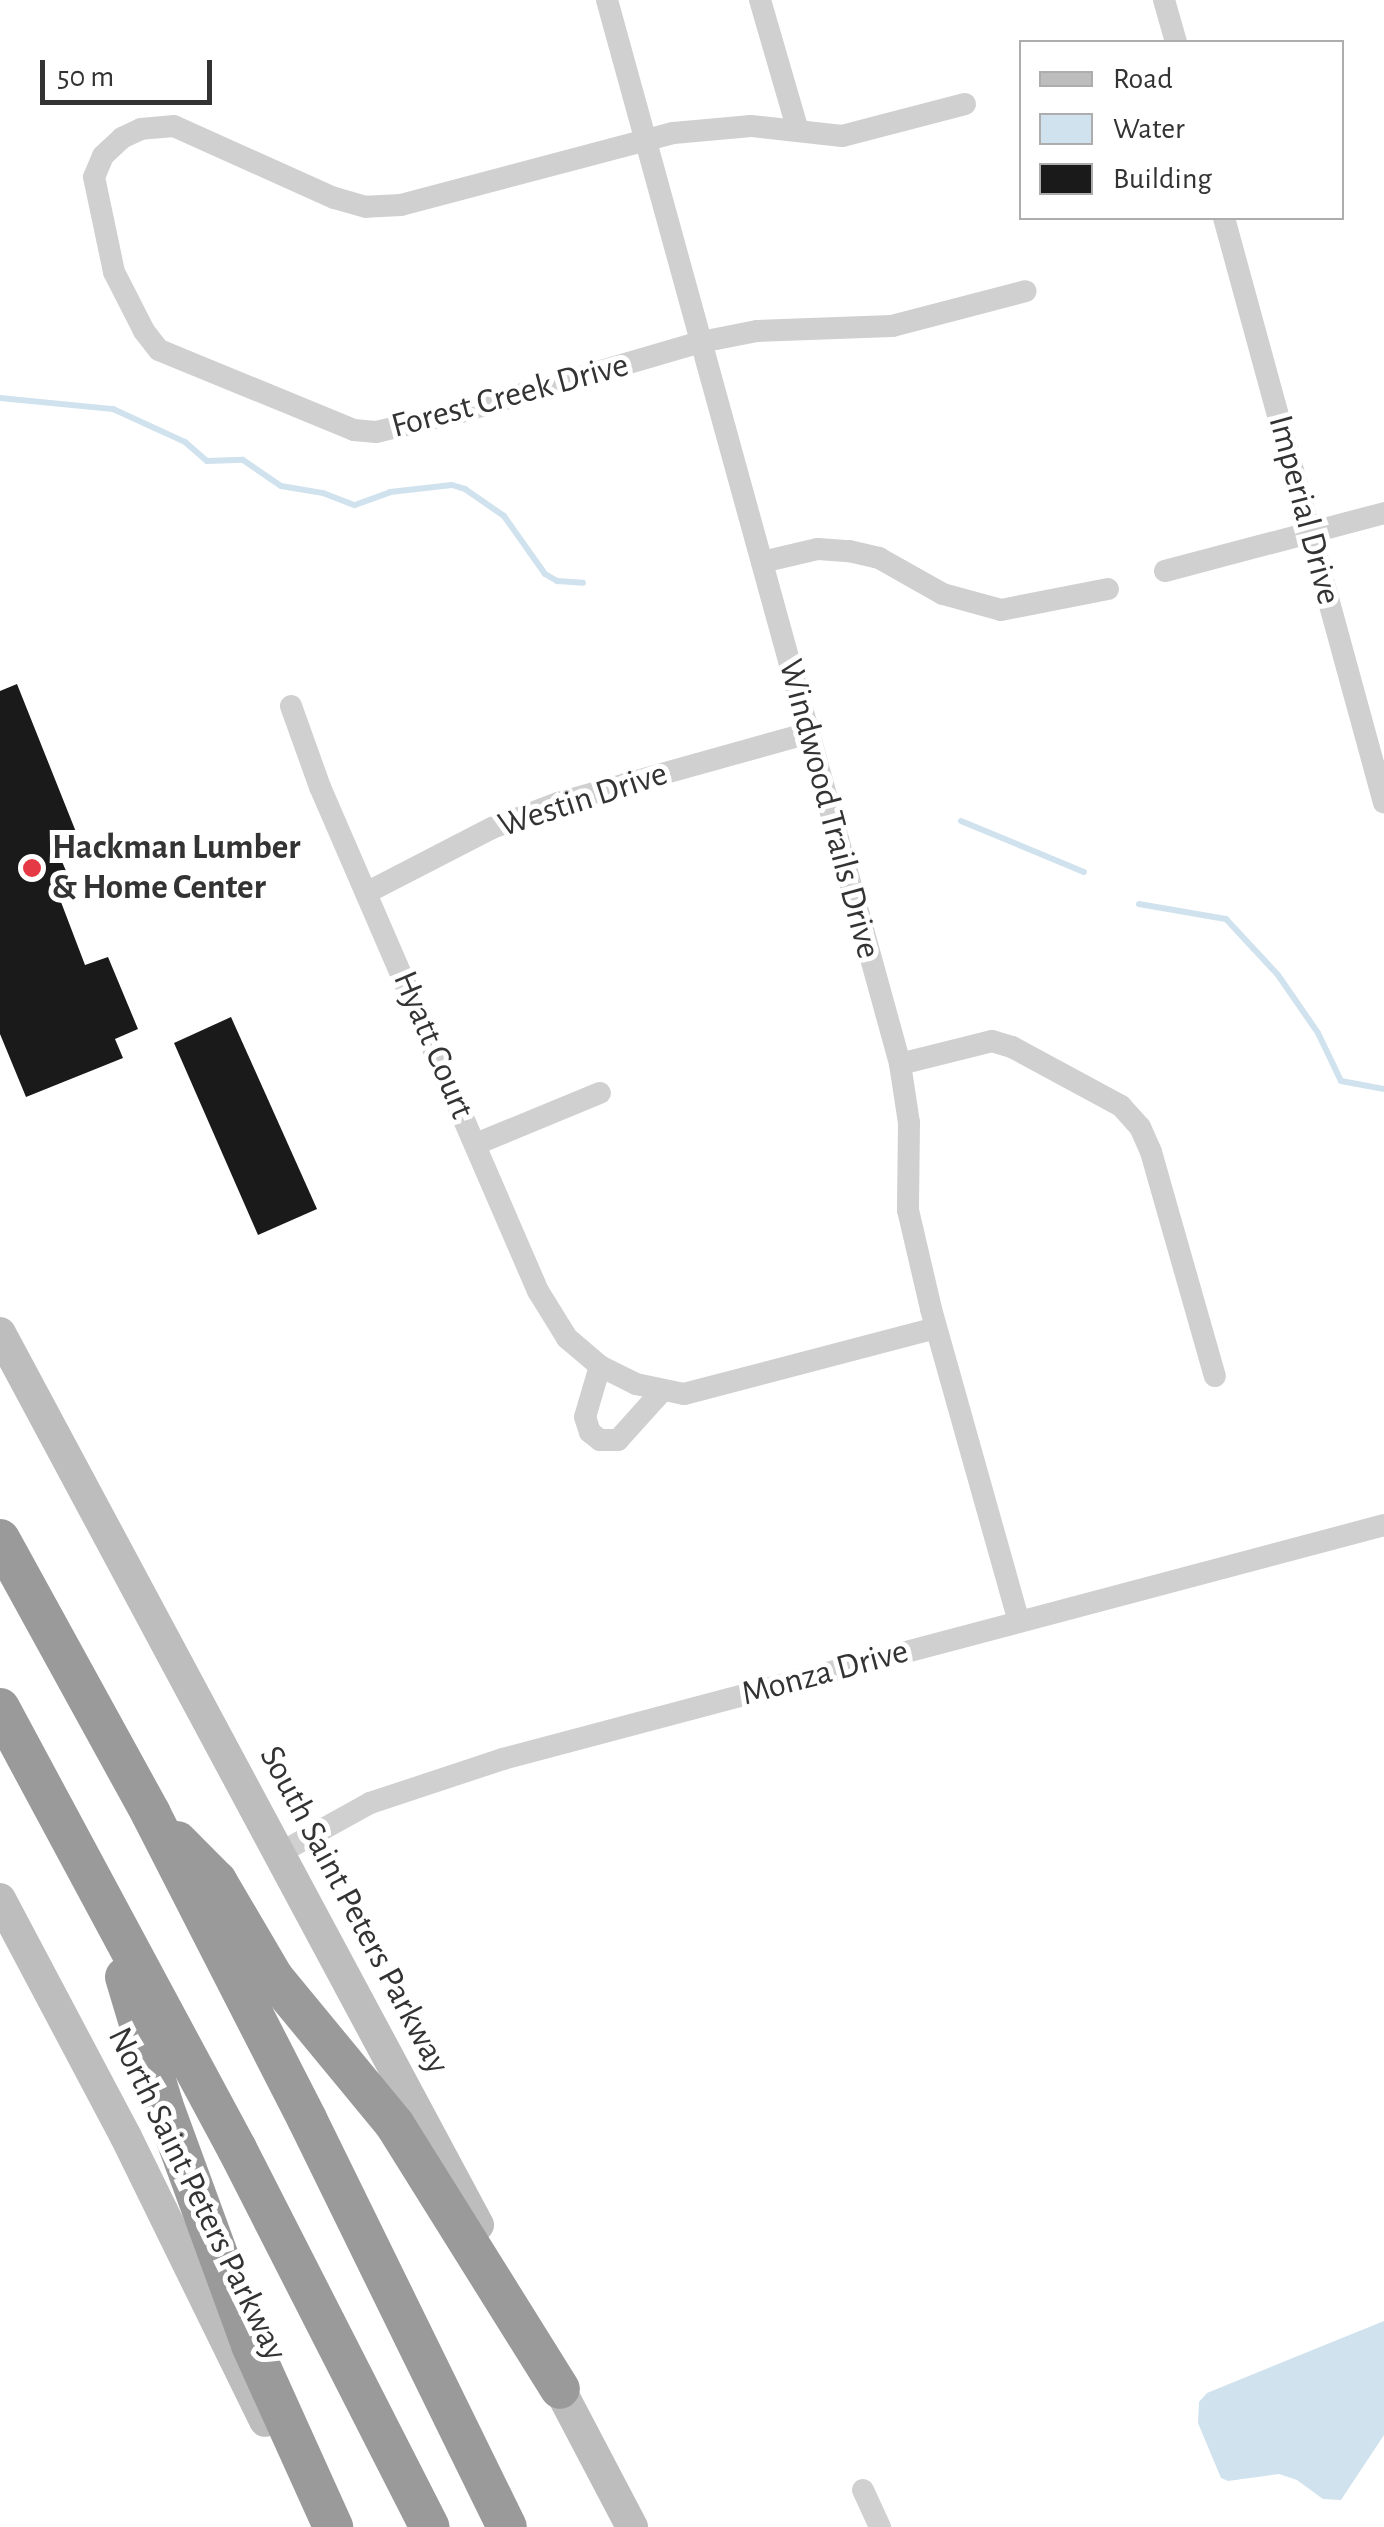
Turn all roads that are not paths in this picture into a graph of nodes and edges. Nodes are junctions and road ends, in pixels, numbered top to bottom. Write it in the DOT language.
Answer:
graph roads {
  1 [pos="607,0"];
  2 [pos="760,0"];
  3 [pos="1164,0"];
  4 [pos="1175,40"];
  5 [pos="965,104"];
  6 [pos="798,131"];
  7 [pos="644,141"];
  8 [pos="1225,220"];
  9 [pos="1026,291"];
  10 [pos="701,342"];
  11 [pos="1384,513"];
  12 [pos="1311,533"];
  13 [pos="762,562"];
  14 [pos="1165,572"];
  15 [pos="1108,589"];
  16 [pos="291,706"];
  17 [pos="810,733"];
  18 [pos="1384,802"];
  19 [pos="366,893"];
  20 [pos="900,1064"];
  21 [pos="600,1092"];
  22 [pos="476,1144"];
  23 [pos="936,1328"];
  24 [pos="0,1334"];
  25 [pos="600,1366"];
  26 [pos="1214,1376"];
  27 [pos="663,1390"];
  28 [pos="1384,1525"];
  29 [pos="0,1539"];
  30 [pos="1018,1622"];
  31 [pos="0,1708"];
  32 [pos="150,1814"];
  33 [pos="278,1854"];
  34 [pos="102,1896"];
  35 [pos="0,1899"];
  36 [pos="560,2390"];
  37 [pos="863,2490"];
  38 [pos="318,2527"];
  39 [pos="333,2527"];
  40 [pos="430,2527"];
  41 [pos="507,2527"];
  42 [pos="632,2527"];
  43 [pos="880,2527"];
  1 -- 7 [label="street, Windwood Trails Drive"];
  2 -- 6 [label="street"];
  3 -- 4 [label="street"];
  5 -- 6 [label="street, Forest Creek Drive"];
  6 -- 7 [label="street, Forest Creek Drive"];
  7 -- 10 [label="street, Windwood Trails Drive"];
  7 -- 10 [label="street, Forest Creek Drive"];
  8 -- 12 [label="street, Imperial Drive"];
  9 -- 10 [label="street, Forest Creek Drive"];
  10 -- 13 [label="street, Windwood Trails Drive"];
  11 -- 12 [label="street"];
  12 -- 14 [label="street"];
  12 -- 18 [label="street, Imperial Drive"];
  13 -- 15 [label="street"];
  13 -- 17 [label="street, Windwood Trails Drive"];
  16 -- 19 [label="street, Hyatt Court"];
  17 -- 19 [label="street, Westin Drive"];
  17 -- 20 [label="street, Windwood Trails Drive"];
  19 -- 22 [label="street, Hyatt Court"];
  20 -- 23 [label="street, Windwood Trails Drive"];
  20 -- 26 [label="street"];
  21 -- 22 [label="street"];
  22 -- 25 [label="street, Hyatt Court"];
  23 -- 27 [label="street, Hyatt Court"];
  23 -- 30 [label="street, Windwood Trails Drive"];
  24 -- 33 [label="main road, South Saint Peters Parkway"];
  25 -- 27 [label="street, Hyatt Court"];
  25 -- 27 [label="street"];
  28 -- 30 [label="street, Monza Drive"];
  29 -- 32 [label="highway"];
  30 -- 33 [label="street, Monza Drive"];
  31 -- 34 [label="highway"];
  32 -- 36 [label="highway"];
  32 -- 41 [label="highway"];
  33 -- 36 [label="main road, South Saint Peters Parkway"];
  34 -- 39 [label="highway"];
  34 -- 40 [label="highway"];
  35 -- 38 [label="main road, North Saint Peters Parkway"];
  36 -- 42 [label="main road, South Saint Peters Parkway"];
  37 -- 43 [label="street"];
}
